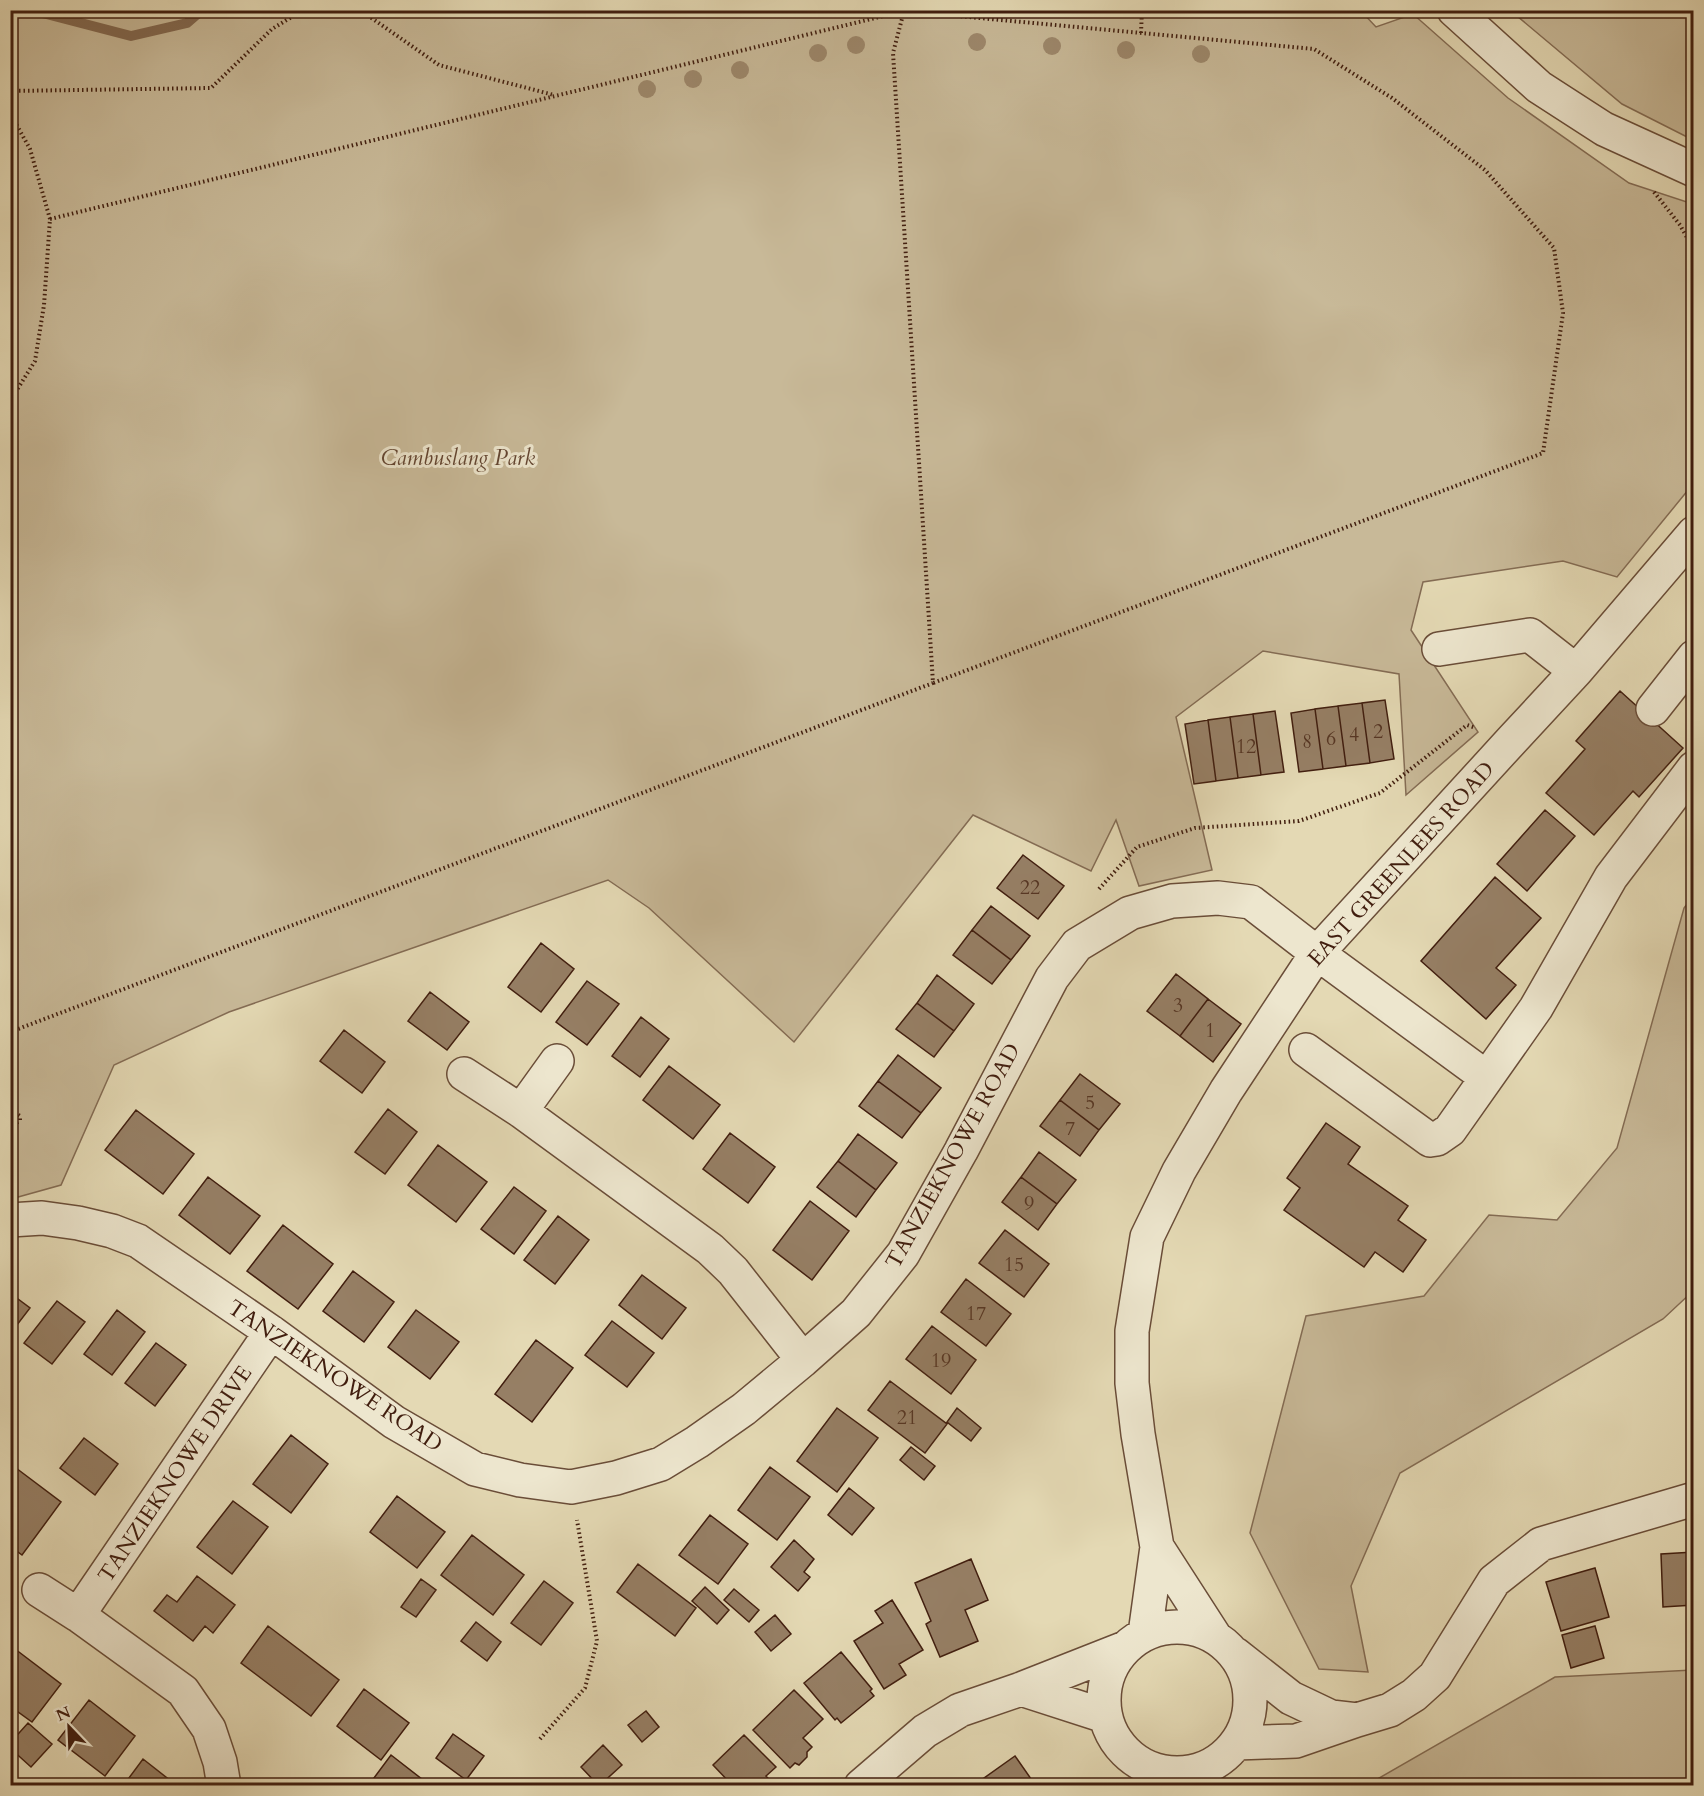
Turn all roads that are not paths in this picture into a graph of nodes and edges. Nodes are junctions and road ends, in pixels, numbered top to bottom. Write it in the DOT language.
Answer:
graph roads {
  1 [pos="1454,10"];
  2 [pos="1694,170"];
  3 [pos="1694,533"];
  4 [pos="1439,649"];
  5 [pos="1694,657"];
  6 [pos="1576,671"];
  7 [pos="1653,709"];
  8 [pos="1694,768"];
  9 [pos="1317,953"];
  10 [pos="1306,1050"];
  11 [pos="557,1061"];
  12 [pos="464,1074"];
  13 [pos="1486,1077"];
  14 [pos="521,1111"];
  15 [pos="10,1220"];
  16 [pos="271,1332"];
  17 [pos="803,1360"];
  18 [pos="1694,1499"];
  19 [pos="1157,1547"];
  20 [pos="39,1590"];
  21 [pos="78,1616"];
  22 [pos="1135,1641"];
  23 [pos="1225,1645"];
  24 [pos="1021,1689"];
  25 [pos="1105,1716"];
  26 [pos="1357,1720"];
  27 [pos="1220,1763"];
  28 [pos="1134,1771"];
  29 [pos="224,1785"];
  30 [pos="861,1785"];
  1 -- 2 [label="street"];
  3 -- 6 [label="street, EAST GREENLEES ROAD"];
  4 -- 6 [label="street"];
  5 -- 7 [label="street"];
  6 -- 9 [label="street, EAST GREENLEES ROAD"];
  8 -- 13 [label="street"];
  9 -- 13 [label="street, TANZIEKNOWE ROAD"];
  9 -- 17 [label="street, TANZIEKNOWE ROAD"];
  9 -- 19 [label="street, EAST GREENLEES ROAD"];
  10 -- 13 [label="street"];
  11 -- 14 [label="street"];
  12 -- 14 [label="street"];
  14 -- 17 [label="street"];
  15 -- 16 [label="street, TANZIEKNOWE ROAD"];
  16 -- 17 [label="street, TANZIEKNOWE ROAD"];
  16 -- 21 [label="street, TANZIEKNOWE DRIVE"];
  18 -- 26 [label="street"];
  19 -- 22 [label="street, EAST GREENLEES ROAD"];
  19 -- 23 [label="street, EAST GREENLEES ROAD"];
  20 -- 21 [label="street"];
  21 -- 29 [label="street"];
  22 -- 23 [label="street"];
  22 -- 24 [label="street"];
  22 -- 25 [label="street"];
  23 -- 26 [label="street"];
  23 -- 27 [label="street"];
  24 -- 25 [label="street"];
  24 -- 30 [label="street"];
  25 -- 28 [label="street"];
  26 -- 27 [label="street"];
  27 -- 28 [label="street"];
}
